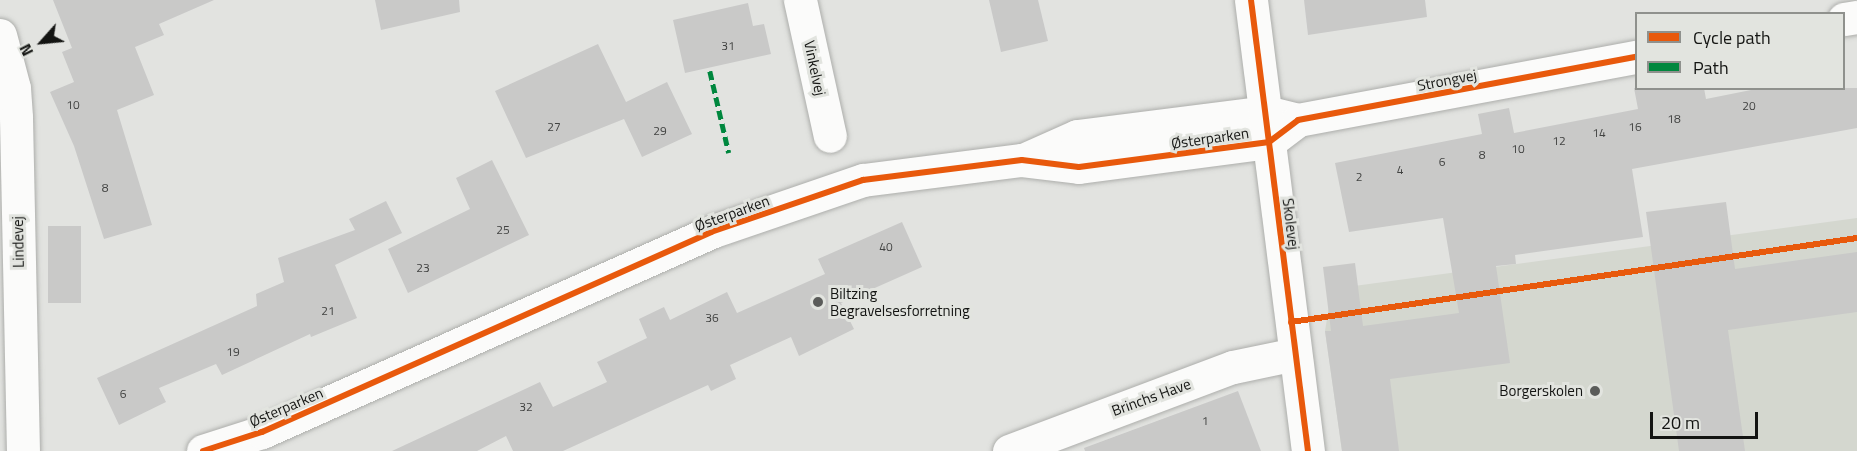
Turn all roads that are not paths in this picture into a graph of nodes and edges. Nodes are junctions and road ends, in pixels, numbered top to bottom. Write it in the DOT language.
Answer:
graph roads {
  1 [pos="800,0"];
  2 [pos="1251,0"];
  3 [pos="0,35"];
  4 [pos="1635,57"];
  5 [pos="1267,127"];
  6 [pos="830,136"];
  7 [pos="1295,354"];
  8 [pos="23,451"];
  9 [pos="203,451"];
  10 [pos="1009,451"];
  11 [pos="1308,451"];
  1 -- 6 [label="street, Vinkelvej"];
  2 -- 5 [label="street, Skolevej"];
  3 -- 8 [label="street, Lindevej"];
  4 -- 5 [label="street, Strongvej"];
  5 -- 7 [label="street, Skolevej"];
  5 -- 9 [label="street, Østerparken"];
  7 -- 10 [label="street, Brinchs Have"];
  7 -- 11 [label="street, Skolevej"];
}
